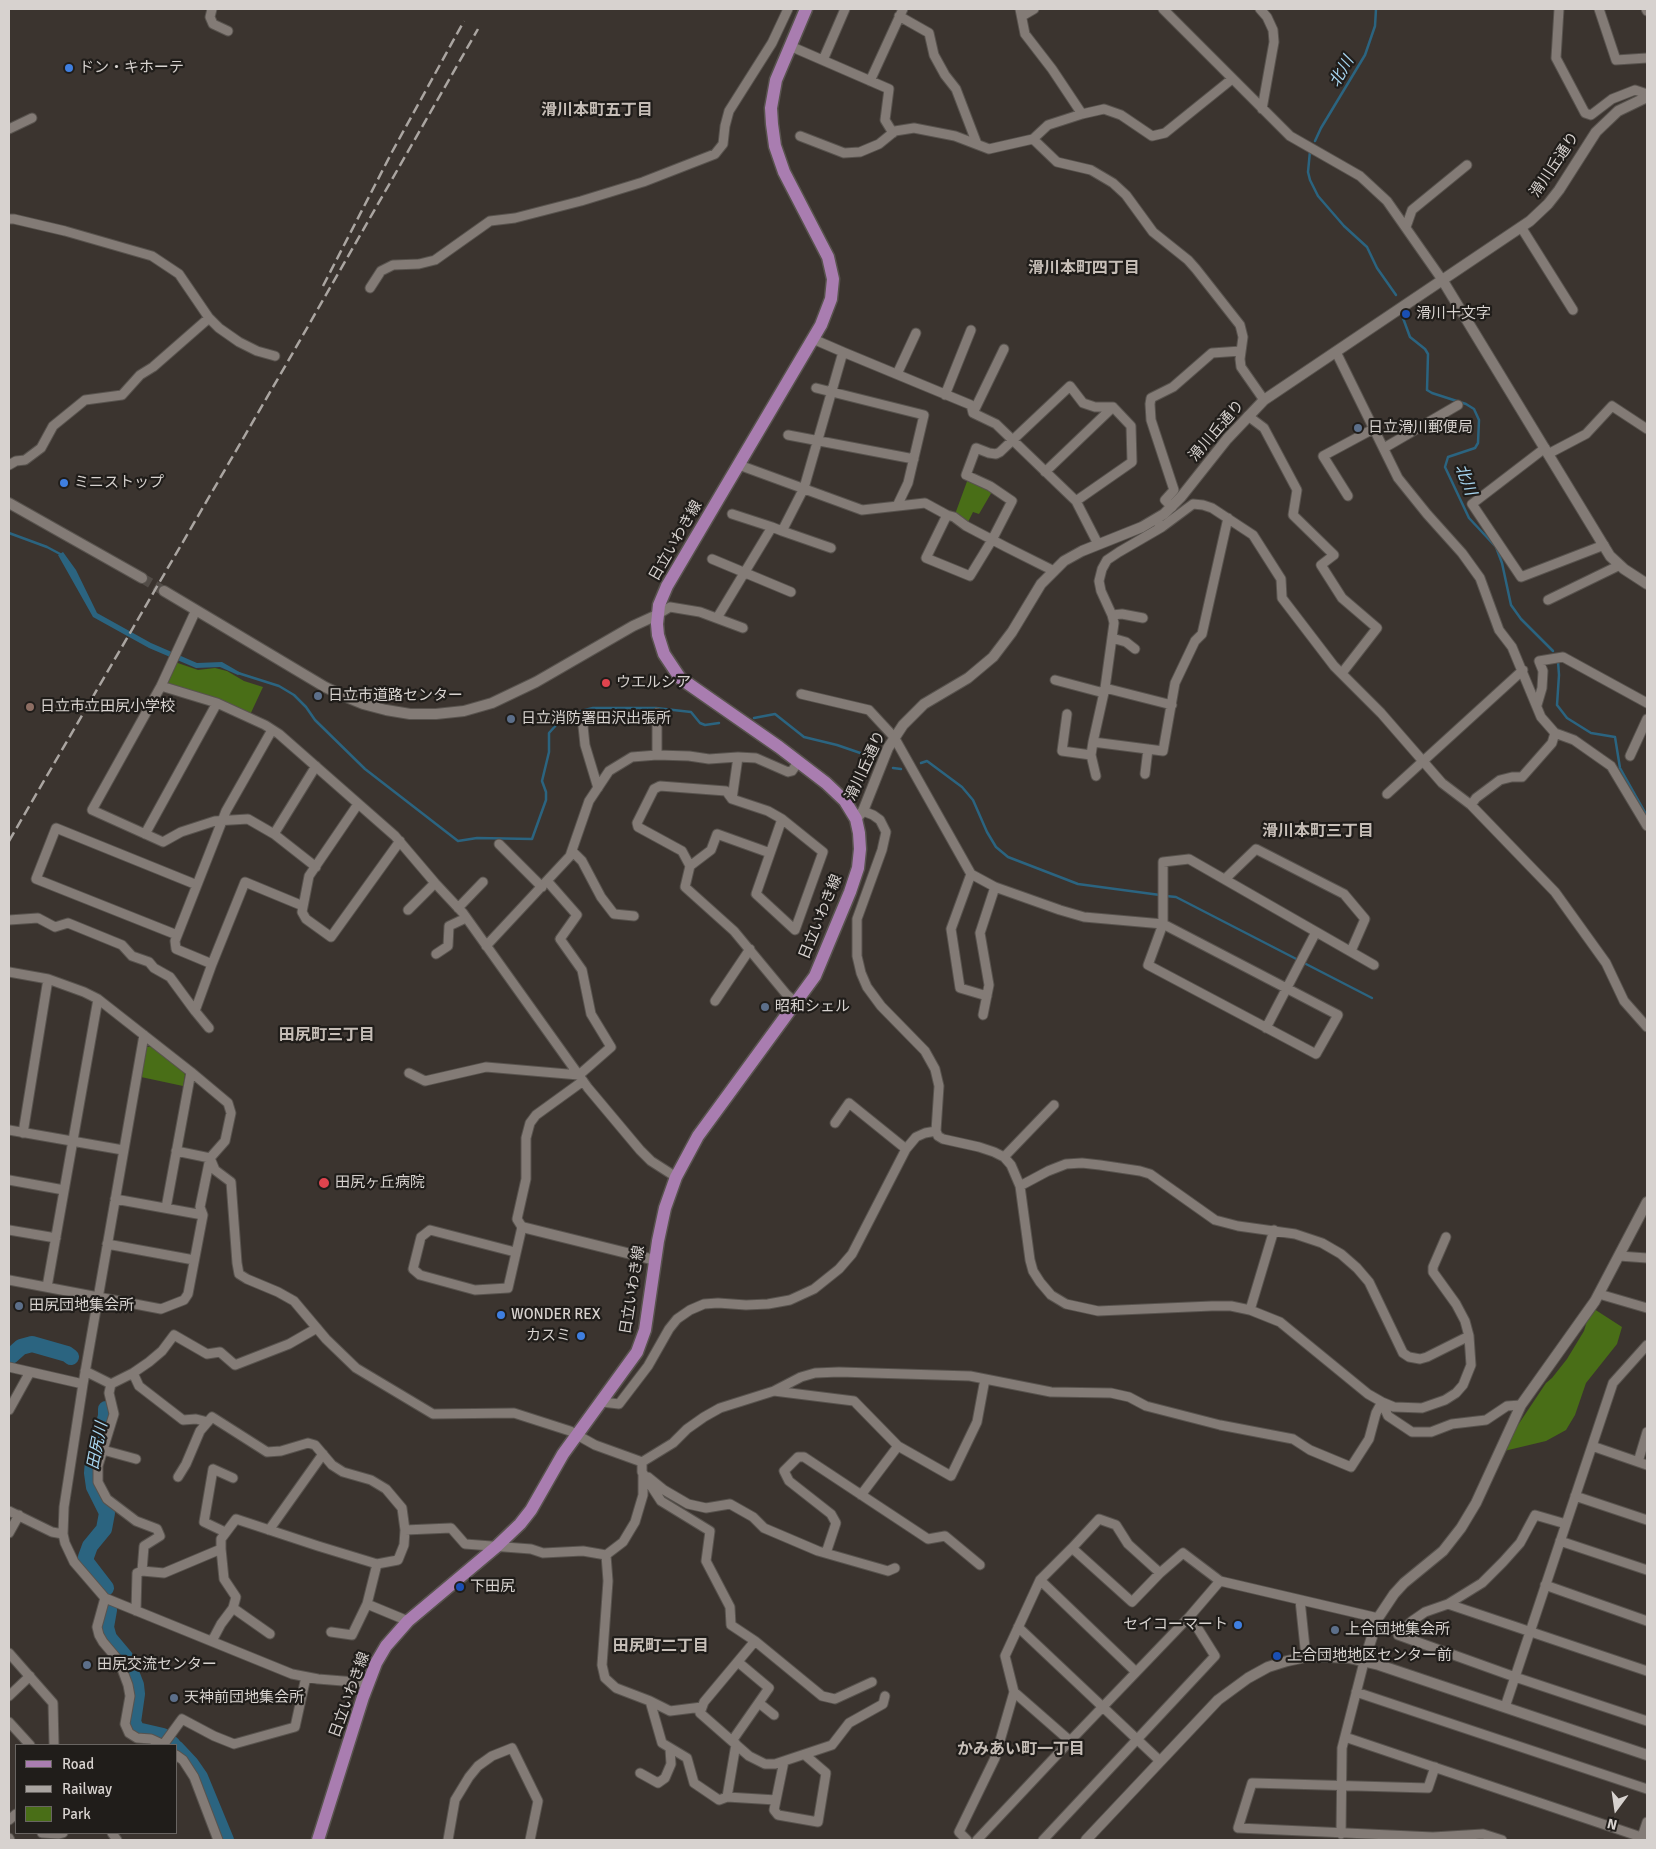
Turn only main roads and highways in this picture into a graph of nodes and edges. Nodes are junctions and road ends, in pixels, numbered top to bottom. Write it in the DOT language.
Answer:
graph roads {
  1 [pos="806,9"];
  2 [pos="318,1840"];
  1 -- 2 [label="main road, 日立いわき線"];
}
